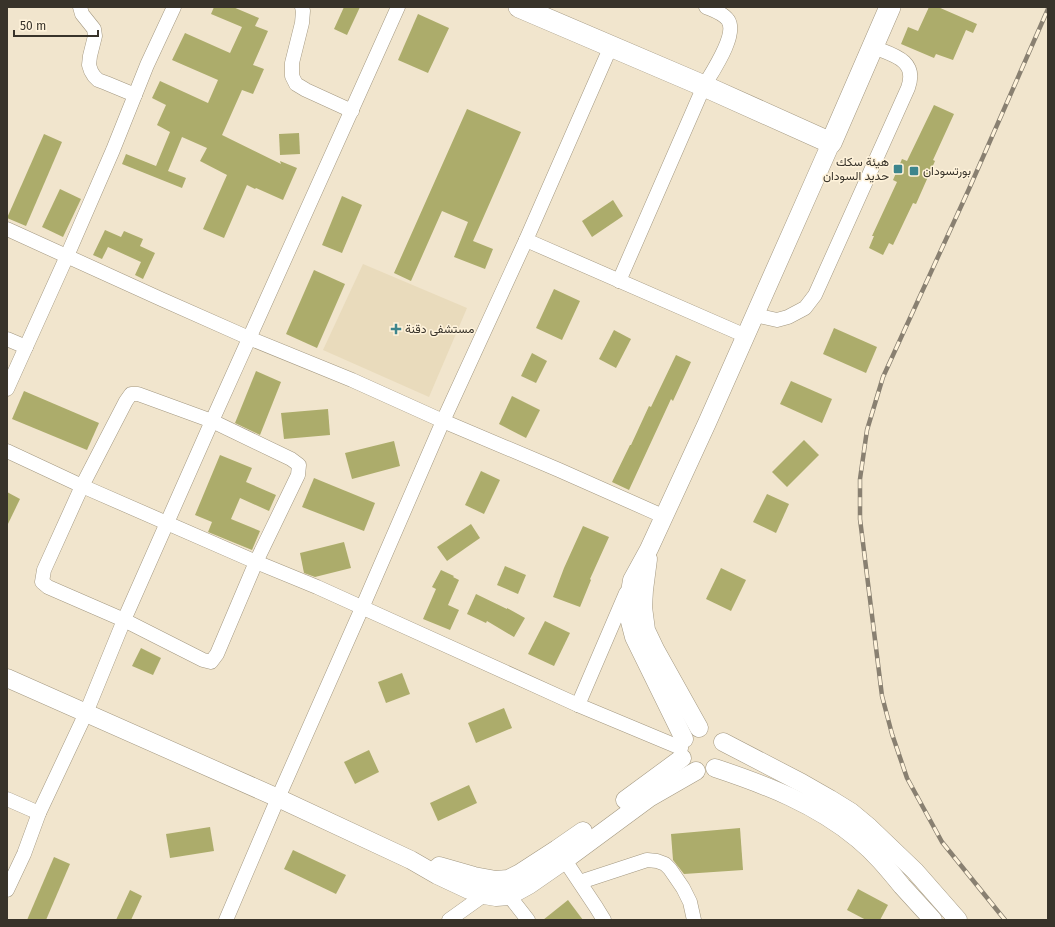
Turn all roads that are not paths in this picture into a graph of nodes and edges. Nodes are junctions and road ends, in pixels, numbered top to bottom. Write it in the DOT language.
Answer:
graph roads {
  1 [pos="80,7"];
  2 [pos="174,7"];
  3 [pos="302,7"];
  4 [pos="398,7"];
  5 [pos="519,7"];
  6 [pos="706,7"];
  7 [pos="890,7"];
  8 [pos="611,46"];
  9 [pos="873,47"];
  10 [pos="704,86"];
  11 [pos="135,95"];
  12 [pos="352,111"];
  13 [pos="831,143"];
  14 [pos="7,229"];
  15 [pos="526,240"];
  16 [pos="66,256"];
  17 [pos="619,281"];
  18 [pos="755,315"];
  19 [pos="746,336"];
  20 [pos="7,338"];
  21 [pos="249,338"];
  22 [pos="26,347"];
  23 [pos="7,389"];
  24 [pos="212,421"];
  25 [pos="443,422"];
  26 [pos="7,451"];
  27 [pos="82,486"];
  28 [pos="665,517"];
  29 [pos="167,523"];
  30 [pos="649,549"];
  31 [pos="256,562"];
  32 [pos="632,580"];
  33 [pos="362,608"];
  34 [pos="124,620"];
  35 [pos="640,634"];
  36 [pos="7,678"];
  37 [pos="578,705"];
  38 [pos="86,713"];
  39 [pos="700,728"];
  40 [pos="723,742"];
  41 [pos="682,748"];
  42 [pos="715,768"];
  43 [pos="696,770"];
  44 [pos="278,798"];
  45 [pos="7,799"];
  46 [pos="39,813"];
  47 [pos="561,854"];
  48 [pos="411,860"];
  49 [pos="496,880"];
  50 [pos="580,882"];
  51 [pos="7,890"];
  52 [pos="484,895"];
  53 [pos="509,896"];
  54 [pos="226,920"];
  55 [pos="450,920"];
  56 [pos="528,920"];
  57 [pos="604,920"];
  58 [pos="694,920"];
  59 [pos="933,920"];
  60 [pos="958,920"];
  1 -- 11 [label="street"];
  2 -- 11 [label="street"];
  3 -- 12 [label="street"];
  4 -- 12 [label="street"];
  5 -- 8 [label="highway"];
  6 -- 10 [label="street"];
  7 -- 9 [label="highway"];
  8 -- 10 [label="highway"];
  8 -- 15 [label="street"];
  9 -- 13 [label="highway"];
  9 -- 18 [label="street"];
  10 -- 13 [label="highway"];
  10 -- 17 [label="street"];
  11 -- 16 [label="street"];
  12 -- 21 [label="street"];
  13 -- 18 [label="main road"];
  14 -- 16 [label="street"];
  15 -- 17 [label="street"];
  15 -- 25 [label="street"];
  16 -- 21 [label="street"];
  16 -- 22 [label="street"];
  17 -- 19 [label="street"];
  18 -- 19 [label="main road"];
  19 -- 28 [label="main road"];
  20 -- 22 [label="street"];
  21 -- 24 [label="street"];
  21 -- 25 [label="street"];
  22 -- 23 [label="street"];
  24 -- 27 [label="street"];
  24 -- 29 [label="street"];
  24 -- 31 [label="street"];
  25 -- 28 [label="street"];
  25 -- 33 [label="street"];
  26 -- 27 [label="street"];
  27 -- 29 [label="street"];
  27 -- 34 [label="street"];
  28 -- 30 [label="main road"];
  29 -- 31 [label="street"];
  29 -- 34 [label="street"];
  30 -- 32 [label="main road"];
  30 -- 35 [label="main road"];
  31 -- 33 [label="street"];
  31 -- 34 [label="street"];
  32 -- 35 [label="main road"];
  32 -- 37 [label="street"];
  33 -- 37 [label="street"];
  33 -- 44 [label="street"];
  34 -- 38 [label="street"];
  35 -- 39 [label="main road"];
  35 -- 41 [label="main road"];
  36 -- 38 [label="main road"];
  37 -- 41 [label="street"];
  38 -- 44 [label="main road"];
  38 -- 46 [label="street"];
  39 -- 40 [label="main road"];
  39 -- 41 [label="main road"];
  40 -- 42 [label="main road"];
  40 -- 60 [label="main road"];
  41 -- 43 [label="main road"];
  41 -- 47 [label="main road"];
  42 -- 43 [label="main road"];
  42 -- 59 [label="main road"];
  43 -- 47 [label="main road"];
  44 -- 48 [label="main road"];
  44 -- 54 [label="street"];
  45 -- 46 [label="street"];
  46 -- 51 [label="street"];
  47 -- 49 [label="main road"];
  47 -- 50 [label="street"];
  47 -- 53 [label="main road"];
  48 -- 49 [label="main road"];
  48 -- 52 [label="main road"];
  49 -- 53 [label="street"];
  50 -- 57 [label="street"];
  50 -- 58 [label="street"];
  52 -- 53 [label="main road"];
  52 -- 55 [label="street"];
  53 -- 56 [label="street"];
}
